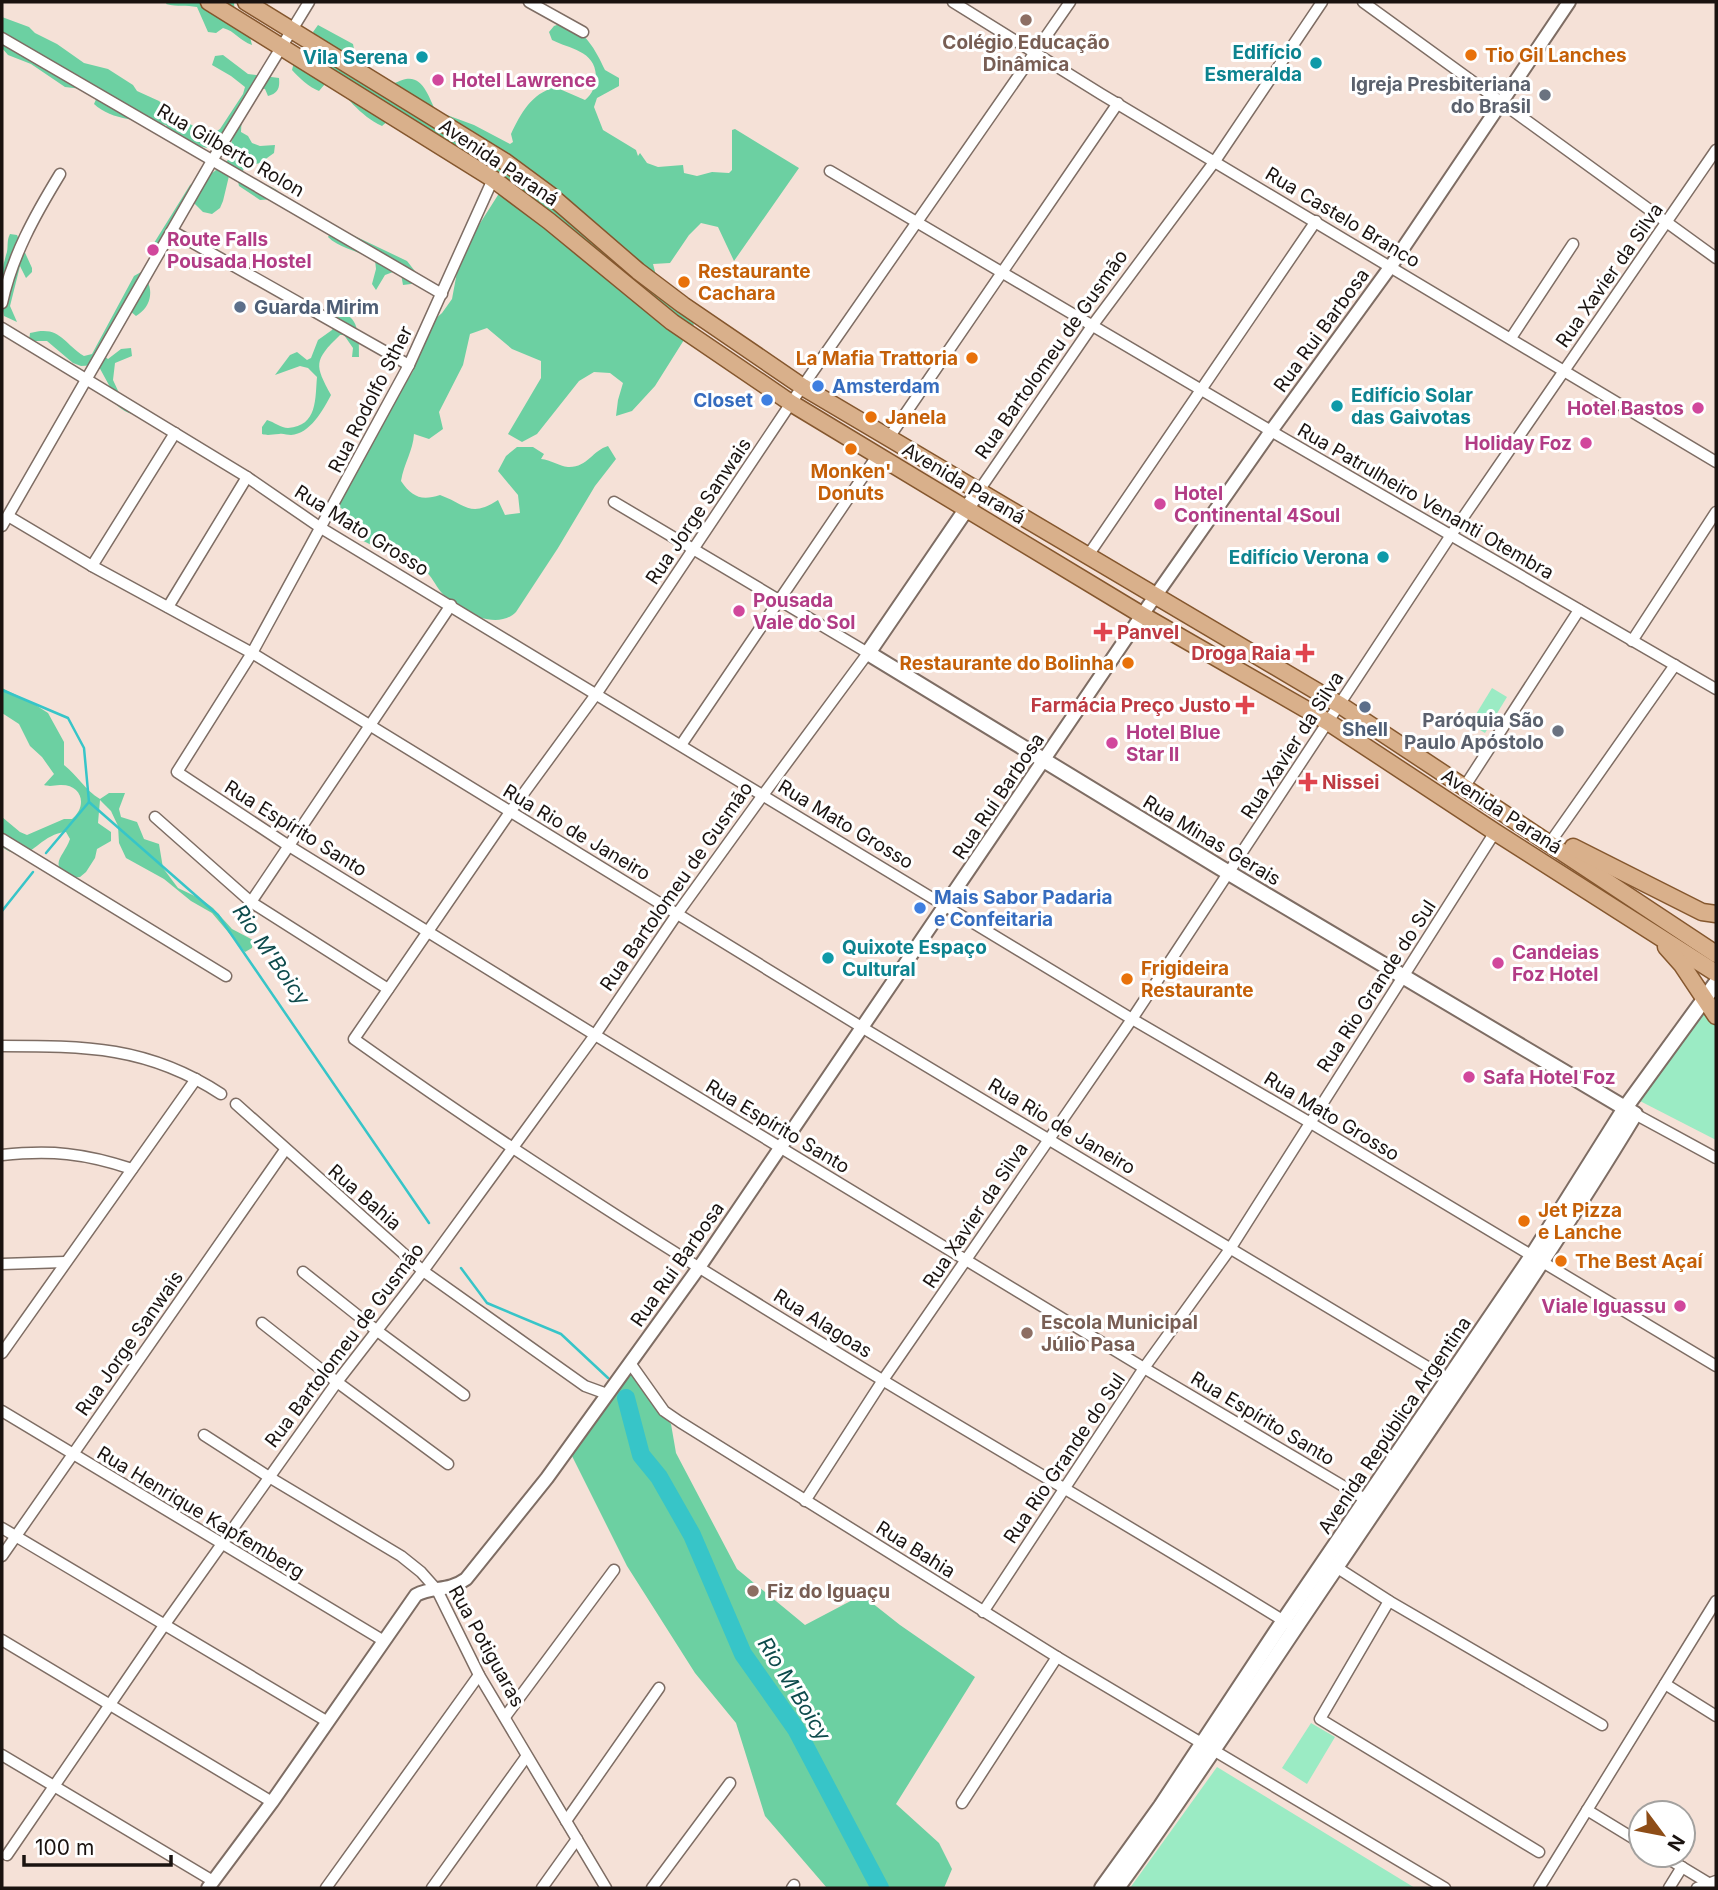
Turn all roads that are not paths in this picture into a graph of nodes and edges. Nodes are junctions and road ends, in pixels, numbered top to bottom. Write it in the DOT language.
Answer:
graph roads {
  1 [pos="209,2"];
  2 [pos="246,2"];
  3 [pos="309,2"];
  4 [pos="529,2"];
  5 [pos="953,2"];
  6 [pos="1070,2"];
  7 [pos="1322,2"];
  8 [pos="1363,2"];
  9 [pos="1569,2"];
  10 [pos="292,29"];
  11 [pos="583,32"];
  12 [pos="2,38"];
  13 [pos="281,48"];
  14 [pos="1036,53"];
  15 [pos="1501,102"];
  16 [pos="1118,103"];
  17 [pos="1716,150"];
  18 [pos="213,159"];
  19 [pos="1215,160"];
  20 [pos="831,171"];
  21 [pos="60,174"];
  22 [pos="493,179"];
  23 [pos="1316,221"];
  24 [pos="1667,222"];
  25 [pos="916,223"];
  26 [pos="172,231"];
  27 [pos="1573,244"];
  28 [pos="1716,258"];
  29 [pos="1391,266"];
  30 [pos="1002,273"];
  31 [pos="442,294"];
  32 [pos="2,303"];
  33 [pos="1092,326"];
  34 [pos="2,328"];
  35 [pos="1511,338"];
  36 [pos="409,365"];
  37 [pos="1563,370"];
  38 [pos="86,380"];
  39 [pos="803,387"];
  40 [pos="1201,390"];
  41 [pos="792,403"];
  42 [pos="1270,431"];
  43 [pos="175,433"];
  44 [pos="888,439"];
  45 [pos="877,456"];
  46 [pos="1716,463"];
  47 [pos="247,477"];
  48 [pos="978,492"];
  49 [pos="614,502"];
  50 [pos="966,508"];
  51 [pos="1716,512"];
  52 [pos="8,516"];
  53 [pos="2,526"];
  54 [pos="321,528"];
  55 [pos="1451,535"];
  56 [pos="693,547"];
  57 [pos="1087,557"];
  58 [pos="92,566"];
  59 [pos="1156,596"];
  60 [pos="778,600"];
  61 [pos="451,606"];
  62 [pos="168,607"];
  63 [pos="1579,610"];
  64 [pos="1142,615"];
  65 [pos="1632,640"];
  66 [pos="252,653"];
  67 [pos="868,653"];
  68 [pos="1675,665"];
  69 [pos="1716,689"];
  70 [pos="597,694"];
  71 [pos="1340,705"];
  72 [pos="1328,722"];
  73 [pos="370,727"];
  74 [pos="681,746"];
  75 [pos="1045,761"];
  76 [pos="177,772"];
  77 [pos="1465,786"];
  78 [pos="763,795"];
  79 [pos="510,812"];
  80 [pos="155,817"];
  81 [pos="1529,828"];
  82 [pos="1495,832"];
  83 [pos="1554,837"];
  84 [pos="2,839"];
  85 [pos="289,846"];
  86 [pos="1229,873"];
  87 [pos="251,902"];
  88 [pos="946,905"];
  89 [pos="677,914"];
  90 [pos="1716,914"];
  91 [pos="1650,929"];
  92 [pos="428,931"];
  93 [pos="1716,954"];
  94 [pos="1716,973"];
  95 [pos="226,976"];
  96 [pos="1403,978"];
  97 [pos="1716,983"];
  98 [pos="388,989"];
  99 [pos="1706,998"];
  100 [pos="1716,1016"];
  101 [pos="1132,1019"];
  102 [pos="863,1028"];
  103 [pos="594,1035"];
  104 [pos="354,1039"];
  105 [pos="2,1046"];
  106 [pos="196,1079"];
  107 [pos="221,1094"];
  108 [pos="236,1104"];
  109 [pos="1630,1111"];
  110 [pos="1309,1122"];
  111 [pos="1049,1138"];
  112 [pos="512,1148"];
  113 [pos="780,1148"];
  114 [pos="285,1150"];
  115 [pos="2,1155"];
  116 [pos="1716,1158"];
  117 [pos="132,1169"];
  118 [pos="1230,1249"];
  119 [pos="1536,1259"];
  120 [pos="966,1260"];
  121 [pos="65,1262"];
  122 [pos="2,1264"];
  123 [pos="700,1266"];
  124 [pos="423,1271"];
  125 [pos="303,1272"];
  126 [pos="262,1323"];
  127 [pos="376,1330"];
  128 [pos="2,1353"];
  129 [pos="630,1363"];
  130 [pos="1716,1366"];
  131 [pos="1144,1368"];
  132 [pos="883,1380"];
  133 [pos="337,1382"];
  134 [pos="1453,1382"];
  135 [pos="607,1394"];
  136 [pos="464,1395"];
  137 [pos="2,1411"];
  138 [pos="204,1435"];
  139 [pos="73,1455"];
  140 [pos="449,1464"];
  141 [pos="269,1477"];
  142 [pos="1065,1488"];
  143 [pos="805,1501"];
  144 [pos="1372,1503"];
  145 [pos="2,1528"];
  146 [pos="16,1536"];
  147 [pos="222,1546"];
  148 [pos="2,1556"];
  149 [pos="1336,1567"];
  150 [pos="614,1570"];
  151 [pos="437,1590"];
  152 [pos="1390,1601"];
  153 [pos="1716,1601"];
  154 [pos="983,1612"];
  155 [pos="165,1624"];
  156 [pos="1289,1625"];
  157 [pos="2,1640"];
  158 [pos="384,1641"];
  159 [pos="1058,1657"];
  160 [pos="479,1675"];
  161 [pos="1665,1684"];
  162 [pos="659,1688"];
  163 [pos="110,1705"];
  164 [pos="1716,1716"];
  165 [pos="505,1717"];
  166 [pos="328,1723"];
  167 [pos="1602,1725"];
  168 [pos="1207,1746"];
  169 [pos="2,1755"];
  170 [pos="526,1757"];
  171 [pos="730,1783"];
  172 [pos="53,1787"];
  173 [pos="272,1802"];
  174 [pos="962,1803"];
  175 [pos="1587,1810"];
  176 [pos="566,1821"];
  177 [pos="1627,1834"];
  178 [pos="577,1839"];
  179 [pos="1539,1852"];
  180 [pos="7,1855"];
  181 [pos="1681,1869"];
  182 [pos="1686,1869"];
  183 [pos="1713,1883"];
  184 [pos="210,1885"];
  185 [pos="326,1888"];
  186 [pos="432,1888"];
  187 [pos="541,1888"];
  188 [pos="606,1888"];
  189 [pos="652,1888"];
  190 [pos="1102,1888"];
  191 [pos="1117,1888"];
  192 [pos="1446,1888"];
  193 [pos="1539,1888"];
  194 [pos="1670,1888"];
  195 [pos="1697,1888"];
  1 -- 13 [label="main road, Avenida Paraná"];
  2 -- 10 [label="main road, Avenida Paraná"];
  3 -- 10 [label="street"];
  4 -- 11 [label="street"];
  5 -- 14 [label="street, Rua Castelo Branco"];
  6 -- 14 [label="street, Rua Jorge Sanwais"];
  7 -- 19 [label="street, Rua Bartolomeu de Gusmão"];
  8 -- 15 [label="street"];
  9 -- 15 [label="street, Rua Rui Barbosa"];
  10 -- 13 [label="street"];
  10 -- 39 [label="main road, Avenida Paraná"];
  12 -- 18 [label="street, Rua Gilberto Rolon"];
  13 -- 18 [label="street"];
  13 -- 22 [label="main road, Avenida Paraná"];
  14 -- 16 [label="street, Rua Castelo Branco"];
  14 -- 25 [label="street, Rua Jorge Sanwais"];
  15 -- 24 [label="street"];
  15 -- 29 [label="street, Rua Rui Barbosa"];
  16 -- 19 [label="street, Rua Castelo Branco"];
  16 -- 30 [label="street"];
  17 -- 24 [label="street, Rua Xavier da Silva"];
  18 -- 26 [label="street"];
  18 -- 31 [label="street, Rua Gilberto Rolon"];
  19 -- 23 [label="street, Rua Castelo Branco"];
  19 -- 33 [label="street, Rua Bartolomeu de Gusmão"];
  20 -- 25 [label="street, Rua Patrulheiro Venanti Otembra"];
  21 -- 32 [label="street"];
  22 -- 31 [label="street, Rua Rodolfo Sther"];
  22 -- 41 [label="main road, Avenida Paraná"];
  23 -- 29 [label="street, Rua Castelo Branco"];
  23 -- 40 [label="street"];
  24 -- 28 [label="street"];
  24 -- 37 [label="street, Rua Xavier da Silva"];
  25 -- 30 [label="street, Rua Patrulheiro Venanti Otembra"];
  25 -- 39 [label="street, Rua Jorge Sanwais"];
  26 -- 36 [label="street"];
  26 -- 38 [label="street"];
  27 -- 35 [label="street"];
  29 -- 35 [label="street, Rua Castelo Branco"];
  29 -- 42 [label="street, Rua Rui Barbosa"];
  30 -- 33 [label="street, Rua Patrulheiro Venanti Otembra"];
  30 -- 44 [label="street"];
  31 -- 36 [label="street, Rua Rodolfo Sther"];
  33 -- 40 [label="street, Rua Patrulheiro Venanti Otembra"];
  33 -- 48 [label="street, Rua Bartolomeu de Gusmão"];
  34 -- 38 [label="street, Rua Mato Grosso"];
  35 -- 37 [label="street, Rua Castelo Branco"];
  36 -- 54 [label="street, Rua Rodolfo Sther"];
  37 -- 46 [label="street, Rua Castelo Branco"];
  37 -- 55 [label="street, Rua Xavier da Silva"];
  38 -- 43 [label="street, Rua Mato Grosso"];
  38 -- 52 [label="street"];
  39 -- 41 [label="street, Rua Jorge Sanwais"];
  39 -- 44 [label="main road, Avenida Paraná"];
  40 -- 42 [label="street, Rua Patrulheiro Venanti Otembra"];
  40 -- 57 [label="street"];
  41 -- 45 [label="main road, Avenida Paraná"];
  41 -- 56 [label="street, Rua Jorge Sanwais"];
  42 -- 55 [label="street, Rua Patrulheiro Venanti Otembra"];
  42 -- 59 [label="street, Rua Rui Barbosa"];
  43 -- 47 [label="street, Rua Mato Grosso"];
  43 -- 58 [label="street"];
  44 -- 48 [label="main road, Avenida Paraná"];
  45 -- 50 [label="main road, Avenida Paraná"];
  45 -- 60 [label="street"];
  47 -- 54 [label="street, Rua Mato Grosso"];
  47 -- 62 [label="street"];
  48 -- 50 [label="main road, Rua Bartolomeu de Gusmão"];
  48 -- 57 [label="main road, Avenida Paraná"];
  49 -- 56 [label="street, Rua Minas Gerais"];
  50 -- 64 [label="main road, Avenida Paraná"];
  50 -- 67 [label="main road, Rua Bartolomeu de Gusmão"];
  51 -- 65 [label="street"];
  52 -- 53 [label="street"];
  52 -- 58 [label="street, Rua Rio de Janeiro"];
  54 -- 61 [label="street, Rua Mato Grosso"];
  54 -- 66 [label="street, Rua Rodolfo Sther"];
  55 -- 63 [label="street, Rua Patrulheiro Venanti Otembra"];
  55 -- 71 [label="street, Rua Xavier da Silva"];
  56 -- 60 [label="street, Rua Minas Gerais"];
  56 -- 70 [label="street, Rua Jorge Sanwais"];
  57 -- 59 [label="main road, Avenida Paraná"];
  58 -- 62 [label="street, Rua Rio de Janeiro"];
  59 -- 64 [label="street, Rua Rui Barbosa"];
  59 -- 71 [label="main road, Avenida Paraná"];
  60 -- 67 [label="street, Rua Minas Gerais"];
  60 -- 74 [label="street"];
  61 -- 70 [label="street, Rua Mato Grosso"];
  61 -- 73 [label="street"];
  62 -- 66 [label="street, Rua Rio de Janeiro"];
  63 -- 65 [label="street, Rua Patrulheiro Venanti Otembra"];
  63 -- 77 [label="street"];
  64 -- 72 [label="main road, Avenida Paraná"];
  64 -- 75 [label="street, Rua Rui Barbosa"];
  65 -- 68 [label="street, Rua Patrulheiro Venanti Otembra"];
  66 -- 73 [label="street, Rua Rio de Janeiro"];
  66 -- 76 [label="street, Rua Rodolfo Sther"];
  67 -- 75 [label="main road, Rua Minas Gerais"];
  67 -- 78 [label="street, Rua Bartolomeu de Gusmão"];
  68 -- 69 [label="street, Rua Patrulheiro Venanti Otembra"];
  68 -- 83 [label="street"];
  70 -- 74 [label="street, Rua Mato Grosso"];
  70 -- 79 [label="street, Rua Jorge Sanwais"];
  71 -- 72 [label="street, Rua Xavier da Silva"];
  71 -- 77 [label="main road, Avenida Paraná"];
  72 -- 82 [label="main road, Avenida Paraná"];
  72 -- 86 [label="street, Rua Xavier da Silva"];
  73 -- 79 [label="street, Rua Rio de Janeiro"];
  73 -- 85 [label="street"];
  74 -- 78 [label="street, Rua Mato Grosso"];
  75 -- 86 [label="main road, Rua Minas Gerais"];
  75 -- 88 [label="street, Rua Rui Barbosa"];
  76 -- 85 [label="street, Rua Espírito Santo"];
  77 -- 81 [label="main road, Avenida Paraná"];
  78 -- 88 [label="street, Rua Mato Grosso"];
  78 -- 89 [label="street, Rua Bartolomeu de Gusmão"];
  79 -- 89 [label="street, Rua Rio de Janeiro"];
  79 -- 92 [label="street, Rua Jorge Sanwais"];
  80 -- 87 [label="street"];
  81 -- 83 [label="main road"];
  81 -- 93 [label="main road, Avenida Paraná"];
  82 -- 91 [label="main road, Avenida Paraná"];
  82 -- 96 [label="street, Rua Rio Grande do Sul"];
  83 -- 90 [label="main road"];
  84 -- 95 [label="street"];
  85 -- 87 [label="street"];
  85 -- 92 [label="street, Rua Espírito Santo"];
  86 -- 96 [label="main road, Rua Minas Gerais"];
  86 -- 101 [label="street, Rua Xavier da Silva"];
  87 -- 98 [label="street"];
  88 -- 101 [label="street, Rua Mato Grosso"];
  88 -- 102 [label="street, Rua Rui Barbosa"];
  89 -- 102 [label="street, Rua Rio de Janeiro"];
  89 -- 103 [label="street, Rua Bartolomeu de Gusmão"];
  91 -- 94 [label="main road, Avenida Paraná"];
  91 -- 99 [label="main road"];
  92 -- 98 [label="street, Rua Jorge Sanwais"];
  92 -- 103 [label="street, Rua Espírito Santo"];
  96 -- 109 [label="main road, Rua Minas Gerais"];
  96 -- 110 [label="street, Rua Rio Grande do Sul"];
  97 -- 99 [label="main road, Avenida República Argentina"];
  98 -- 104 [label="street, Rua Jorge Sanwais"];
  99 -- 100 [label="main road"];
  99 -- 109 [label="main road, Avenida República Argentina"];
  101 -- 110 [label="street, Rua Mato Grosso"];
  101 -- 111 [label="street, Rua Xavier da Silva"];
  102 -- 111 [label="street, Rua Rio de Janeiro"];
  102 -- 113 [label="street, Rua Rui Barbosa"];
  103 -- 112 [label="street, Rua Bartolomeu de Gusmão"];
  103 -- 113 [label="street, Rua Espírito Santo"];
  104 -- 112 [label="street, Rua Alagoas"];
  105 -- 106 [label="street"];
  106 -- 107 [label="street"];
  106 -- 117 [label="street"];
  108 -- 114 [label="street, Rua Bahia"];
  109 -- 116 [label="street, Rua Minas Gerais"];
  109 -- 119 [label="main road, Avenida República Argentina"];
  110 -- 118 [label="street, Rua Rio Grande do Sul"];
  110 -- 119 [label="street, Rua Mato Grosso"];
  111 -- 118 [label="street, Rua Rio de Janeiro"];
  111 -- 120 [label="street, Rua Xavier da Silva"];
  112 -- 123 [label="street, Rua Alagoas"];
  112 -- 124 [label="street, Rua Bartolomeu de Gusmão"];
  113 -- 120 [label="street, Rua Espírito Santo"];
  113 -- 123 [label="street, Rua Rui Barbosa"];
  114 -- 124 [label="street, Rua Bahia"];
  114 -- 139 [label="street, Rua Jorge Sanwais"];
  115 -- 117 [label="street"];
  117 -- 121 [label="street"];
  118 -- 131 [label="street, Rua Rio Grande do Sul"];
  118 -- 134 [label="street, Rua Rio de Janeiro"];
  119 -- 130 [label="street, Rua Mato Grosso"];
  119 -- 134 [label="main road, Avenida República Argentina"];
  120 -- 131 [label="street, Rua Espírito Santo"];
  120 -- 132 [label="street, Rua Xavier da Silva"];
  121 -- 122 [label="street"];
  121 -- 128 [label="street"];
  123 -- 129 [label="street, Rua Rui Barbosa"];
  123 -- 132 [label="street, Rua Alagoas"];
  124 -- 127 [label="street, Rua Bartolomeu de Gusmão"];
  124 -- 135 [label="street, Rua Bahia"];
  125 -- 127 [label="street"];
  126 -- 133 [label="street"];
  127 -- 133 [label="street, Rua Bartolomeu de Gusmão"];
  127 -- 136 [label="street"];
  129 -- 135 [label="street, Rua Rui Barbosa"];
  129 -- 143 [label="street, Rua Bahia"];
  131 -- 142 [label="street, Rua Rio Grande do Sul"];
  131 -- 144 [label="street, Rua Espírito Santo"];
  132 -- 142 [label="street, Rua Alagoas"];
  132 -- 143 [label="street, Rua Xavier da Silva"];
  133 -- 140 [label="street"];
  133 -- 141 [label="street, Rua Bartolomeu de Gusmão"];
  134 -- 144 [label="main road, Avenida República Argentina"];
  135 -- 151 [label="street, Rua Rui Barbosa"];
  137 -- 139 [label="street, Rua Henrique Kapfemberg"];
  138 -- 141 [label="street, Rua Potiguaras"];
  139 -- 146 [label="street, Rua Jorge Sanwais"];
  139 -- 147 [label="street, Rua Henrique Kapfemberg"];
  141 -- 147 [label="street, Rua Bartolomeu de Gusmão"];
  141 -- 151 [label="street, Rua Potiguaras"];
  142 -- 154 [label="street, Rua Rio Grande do Sul"];
  142 -- 156 [label="street, Rua Alagoas"];
  143 -- 154 [label="street, Rua Bahia"];
  144 -- 149 [label="main road, Avenida República Argentina"];
  144 -- 156 [label="main road, Avenida República Argentina"];
  145 -- 146 [label="street"];
  146 -- 148 [label="street, Rua Jorge Sanwais"];
  146 -- 155 [label="street"];
  147 -- 155 [label="street, Rua Bartolomeu de Gusmão"];
  147 -- 158 [label="street, Rua Henrique Kapfemberg"];
  149 -- 152 [label="street"];
  149 -- 156 [label="main road, Avenida República Argentina"];
  150 -- 165 [label="street"];
  151 -- 158 [label="street, Rua Rui Barbosa"];
  151 -- 160 [label="street, Rua Potiguaras"];
  152 -- 167 [label="street"];
  152 -- 179 [label="street"];
  153 -- 161 [label="street"];
  154 -- 159 [label="street, Rua Bahia"];
  155 -- 163 [label="street, Rua Bartolomeu de Gusmão"];
  155 -- 166 [label="street"];
  156 -- 168 [label="main road, Avenida República Argentina"];
  157 -- 163 [label="street"];
  158 -- 166 [label="street, Rua Rui Barbosa"];
  159 -- 168 [label="street, Rua Bahia"];
  159 -- 174 [label="street"];
  160 -- 165 [label="street, Rua Potiguaras"];
  160 -- 185 [label="street"];
  161 -- 164 [label="street"];
  161 -- 175 [label="street"];
  162 -- 176 [label="street"];
  163 -- 172 [label="street, Rua Bartolomeu de Gusmão"];
  163 -- 173 [label="street"];
  165 -- 170 [label="street, Rua Potiguaras"];
  166 -- 173 [label="street, Rua Rui Barbosa"];
  168 -- 190 [label="main road, Avenida República Argentina"];
  168 -- 191 [label="main road, Avenida República Argentina"];
  168 -- 192 [label="street, Rua Bahia"];
  169 -- 172 [label="street"];
  170 -- 176 [label="street, Rua Potiguaras"];
  170 -- 186 [label="street"];
  171 -- 189 [label="street"];
  172 -- 180 [label="street, Rua Bartolomeu de Gusmão"];
  172 -- 184 [label="street"];
  173 -- 184 [label="street, Rua Rui Barbosa"];
  175 -- 177 [label="street"];
  175 -- 193 [label="street"];
  176 -- 178 [label="street, Rua Potiguaras"];
  178 -- 187 [label="street"];
  178 -- 188 [label="street, Rua Potiguaras"];
  181 -- 194 [label="street"];
  182 -- 183 [label="street"];
  183 -- 195 [label="street"];
}
